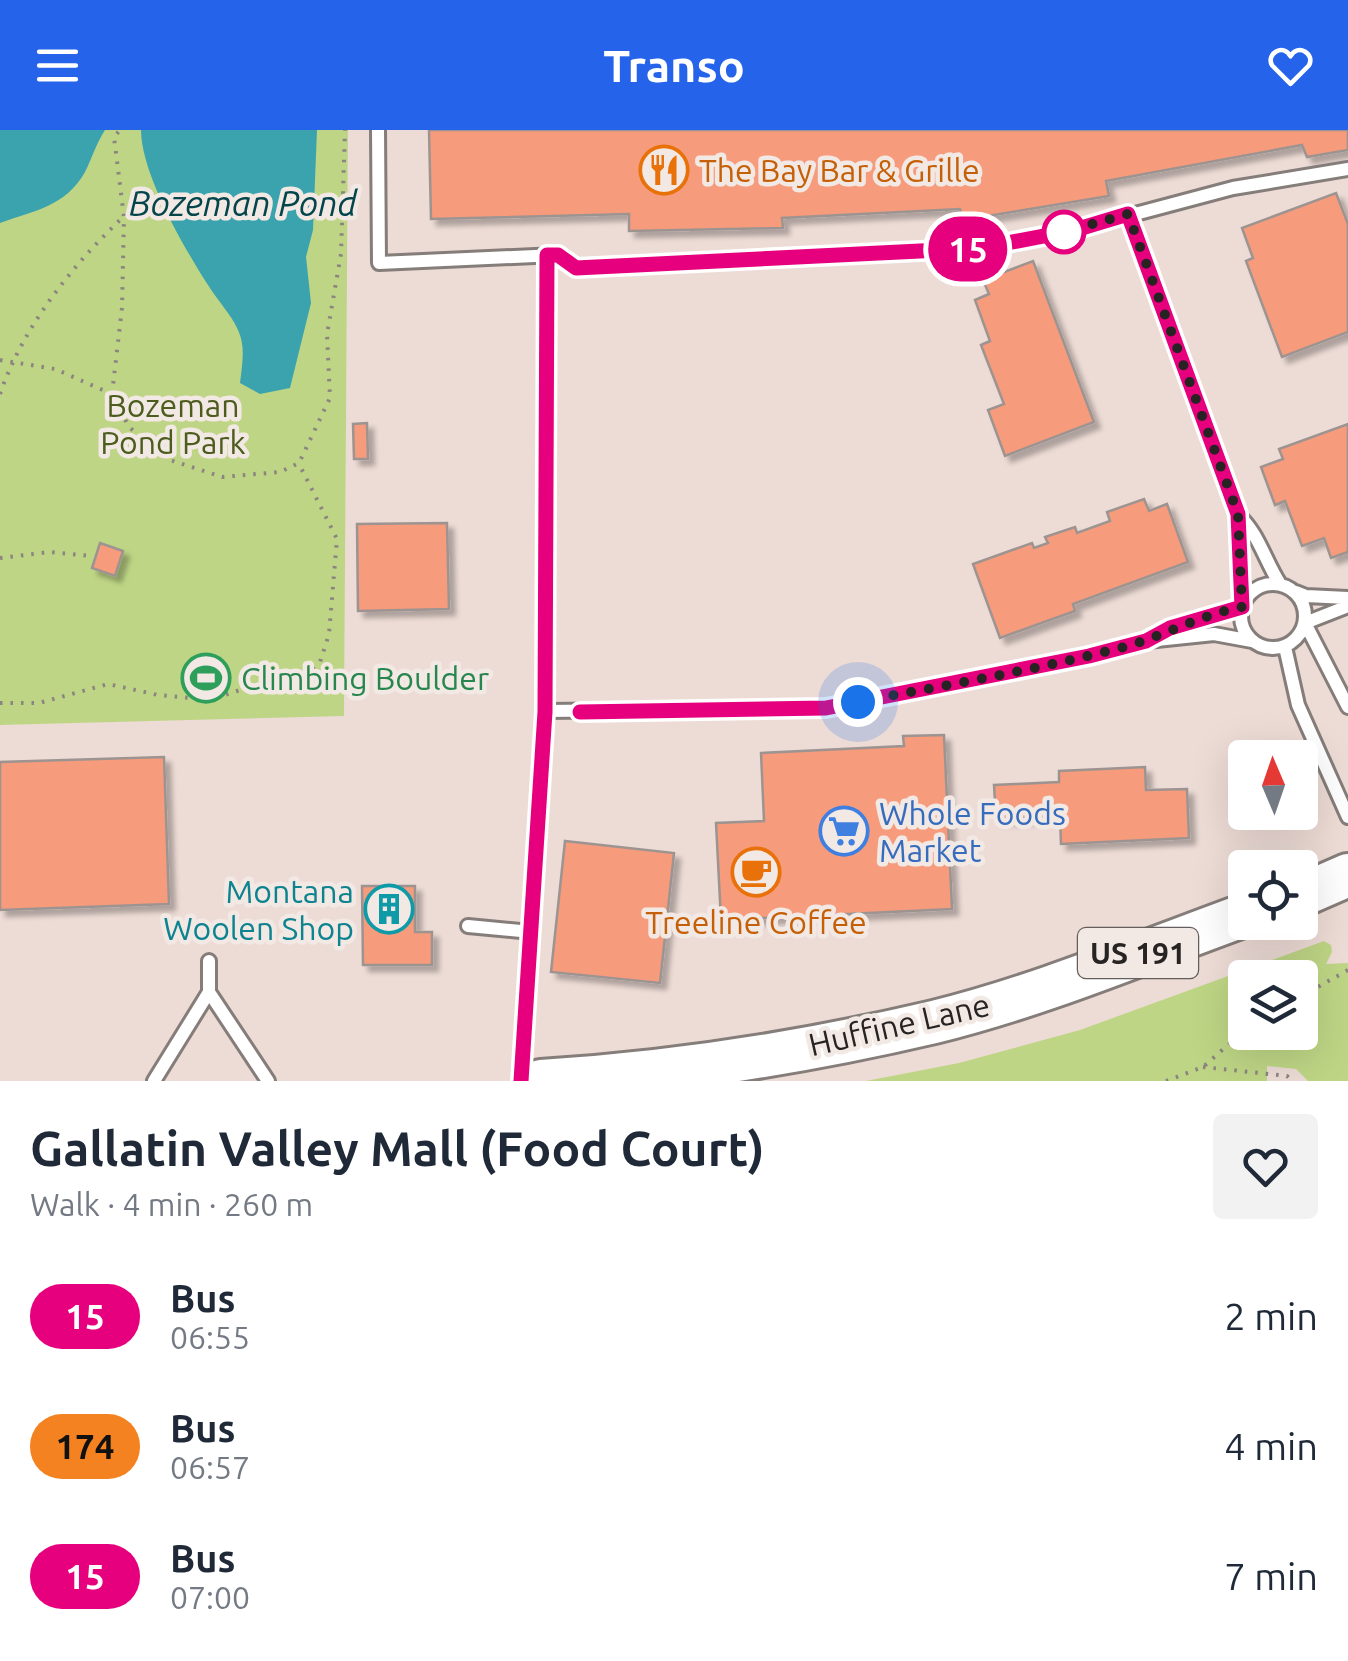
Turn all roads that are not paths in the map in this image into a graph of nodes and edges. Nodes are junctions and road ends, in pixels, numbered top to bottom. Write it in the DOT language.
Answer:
graph roads {
  1 [pos="378,130"];
  2 [pos="1348,169"];
  3 [pos="1128,214"];
  4 [pos="547,255"];
  5 [pos="1238,514"];
  6 [pos="1285,586"];
  7 [pos="1348,598"];
  8 [pos="1243,603"];
  9 [pos="1348,606"];
  10 [pos="1305,623"];
  11 [pos="1146,641"];
  12 [pos="1252,641"];
  13 [pos="1284,647"];
  14 [pos="1348,707"];
  15 [pos="545,712"];
  16 [pos="1348,817"];
  17 [pos="1348,875"];
  18 [pos="1318,888"];
  19 [pos="1228,921"];
  20 [pos="468,926"];
  21 [pos="531,932"];
  22 [pos="209,961"];
  23 [pos="209,992"];
  24 [pos="154,1081"];
  25 [pos="268,1081"];
  26 [pos="521,1081"];
  27 [pos="541,1081"];
  1 -- 4 [label="lane"];
  2 -- 3 [label="lane"];
  3 -- 4 [label="lane"];
  3 -- 5 [label="lane"];
  4 -- 15 [label="lane"];
  5 -- 6 [label="lane"];
  5 -- 8 [label="lane"];
  6 -- 7 [label="lane"];
  6 -- 8 [label="lane"];
  6 -- 10 [label="lane"];
  8 -- 11 [label="lane"];
  8 -- 12 [label="lane"];
  9 -- 10 [label="lane"];
  10 -- 13 [label="lane"];
  10 -- 14 [label="lane"];
  11 -- 12 [label="lane"];
  11 -- 15 [label="lane"];
  12 -- 13 [label="lane"];
  13 -- 16 [label="lane"];
  15 -- 21 [label="lane"];
  17 -- 18 [label="highway"];
  19 -- 27 [label="highway, Huffine Lane / US 191"];
  20 -- 21 [label="lane"];
  21 -- 26 [label="lane"];
  22 -- 23 [label="lane"];
  23 -- 24 [label="lane"];
  23 -- 25 [label="lane"];
}
